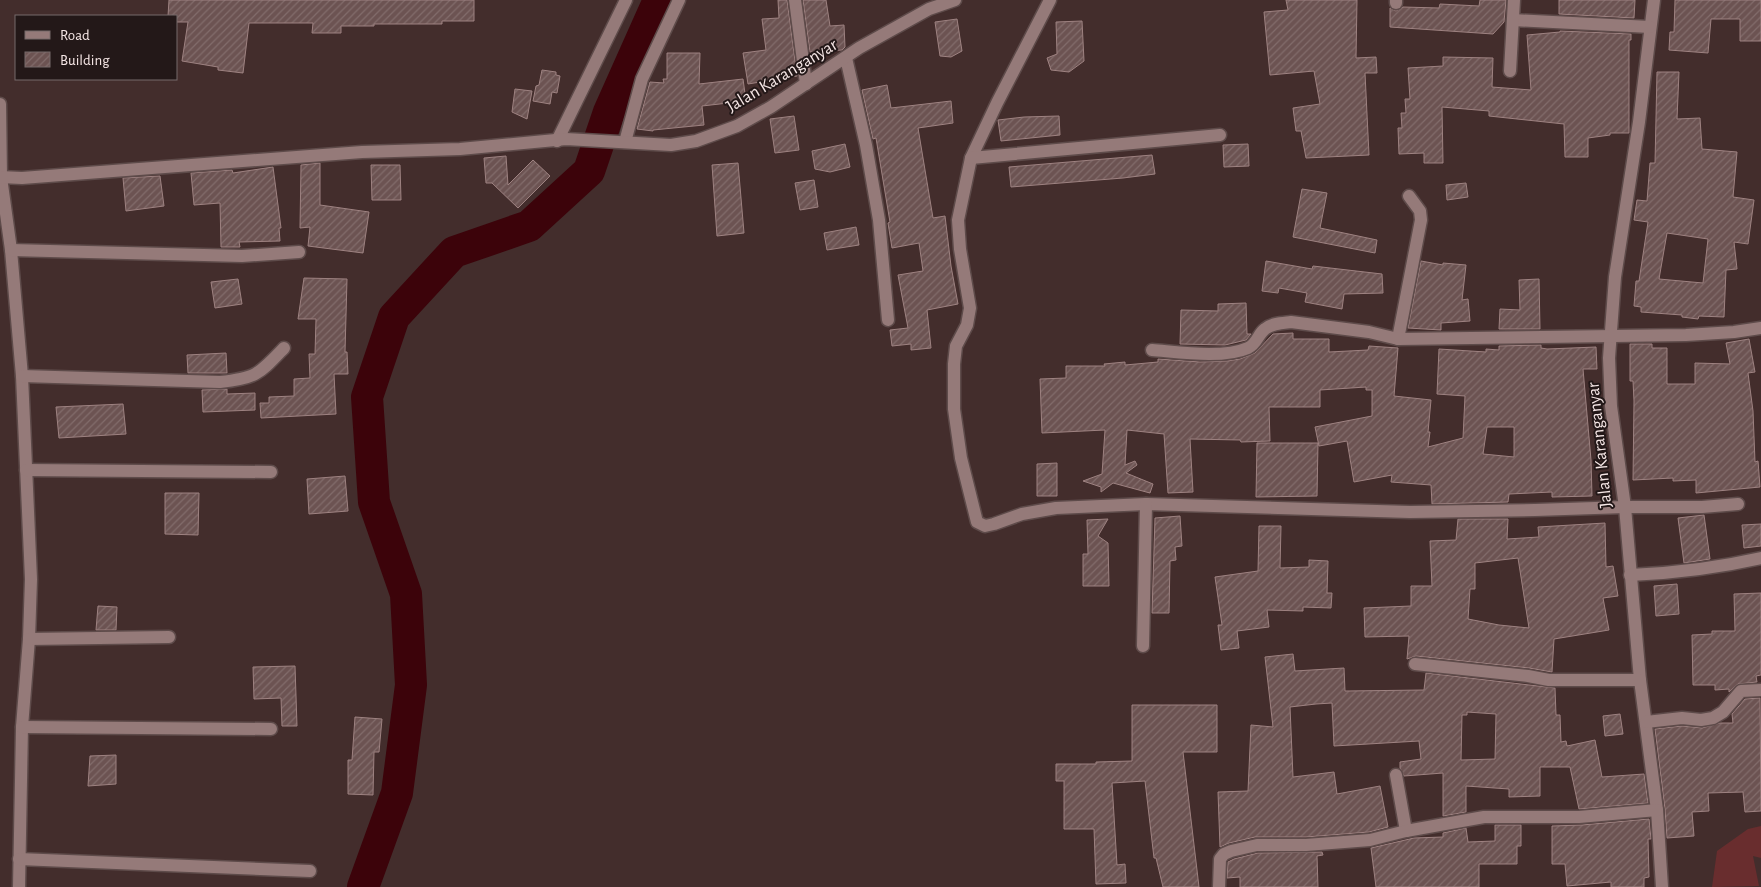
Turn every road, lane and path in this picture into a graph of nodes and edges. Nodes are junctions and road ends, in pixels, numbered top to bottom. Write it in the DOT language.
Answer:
graph roads {
  1 [pos="626,0"];
  2 [pos="679,0"];
  3 [pos="795,0"];
  4 [pos="955,0"];
  5 [pos="1050,0"];
  6 [pos="1514,0"];
  7 [pos="1654,0"];
  8 [pos="1513,20"];
  9 [pos="1650,26"];
  10 [pos="846,58"];
  11 [pos="1510,71"];
  12 [pos="806,84"];
  13 [pos="0,104"];
  14 [pos="1220,135"];
  15 [pos="561,140"];
  16 [pos="620,142"];
  17 [pos="972,158"];
  18 [pos="0,177"];
  19 [pos="1409,196"];
  20 [pos="11,250"];
  21 [pos="299,252"];
  22 [pos="888,320"];
  23 [pos="1761,328"];
  24 [pos="1611,336"];
  25 [pos="1398,339"];
  26 [pos="284,348"];
  27 [pos="1152,350"];
  28 [pos="22,376"];
  29 [pos="26,470"];
  30 [pos="272,472"];
  31 [pos="1146,504"];
  32 [pos="1738,504"];
  33 [pos="1625,507"];
  34 [pos="1761,558"];
  35 [pos="1630,575"];
  36 [pos="169,637"];
  37 [pos="29,639"];
  38 [pos="1142,646"];
  39 [pos="1415,664"];
  40 [pos="1640,680"];
  41 [pos="1761,690"];
  42 [pos="1646,722"];
  43 [pos="22,727"];
  44 [pos="271,729"];
  45 [pos="1396,775"];
  46 [pos="1657,810"];
  47 [pos="1406,831"];
  48 [pos="19,859"];
  49 [pos="310,871"];
  50 [pos="18,887"];
  51 [pos="1220,887"];
  52 [pos="1662,887"];
  1 -- 15 [label="street"];
  2 -- 16 [label="street"];
  3 -- 12 [label="street"];
  4 -- 10 [label="street, Jalan Karanganyar"];
  5 -- 17 [label="street"];
  6 -- 8 [label="street"];
  7 -- 9 [label="street, Jalan Karanganyar"];
  8 -- 9 [label="street"];
  8 -- 11 [label="street"];
  9 -- 24 [label="street, Jalan Karanganyar"];
  10 -- 12 [label="street, Jalan Karanganyar"];
  10 -- 22 [label="street"];
  12 -- 16 [label="street, Jalan Karanganyar"];
  13 -- 18 [label="street"];
  14 -- 17 [label="street"];
  15 -- 16 [label="street, Jalan Karanganyar"];
  15 -- 18 [label="street, Jalan Karanganyar"];
  17 -- 31 [label="street"];
  18 -- 20 [label="street"];
  19 -- 25 [label="street"];
  20 -- 21 [label="street"];
  20 -- 28 [label="street"];
  23 -- 24 [label="street"];
  24 -- 25 [label="street"];
  24 -- 33 [label="street, Jalan Karanganyar"];
  25 -- 27 [label="street"];
  26 -- 28 [label="street"];
  28 -- 29 [label="street"];
  29 -- 30 [label="street"];
  29 -- 37 [label="street"];
  31 -- 33 [label="street"];
  31 -- 38 [label="street"];
  32 -- 33 [label="street"];
  33 -- 35 [label="street, Jalan Karanganyar"];
  34 -- 35 [label="street"];
  35 -- 40 [label="street, Jalan Karanganyar"];
  36 -- 37 [label="street"];
  37 -- 43 [label="street"];
  39 -- 40 [label="street"];
  40 -- 42 [label="street, Jalan Karanganyar"];
  41 -- 42 [label="street"];
  42 -- 46 [label="street, Jalan Karanganyar"];
  43 -- 44 [label="street"];
  43 -- 48 [label="street"];
  45 -- 47 [label="street"];
  46 -- 47 [label="street"];
  46 -- 52 [label="street, Jalan Karanganyar"];
  47 -- 51 [label="street"];
  48 -- 49 [label="street"];
  48 -- 50 [label="street"];
}
